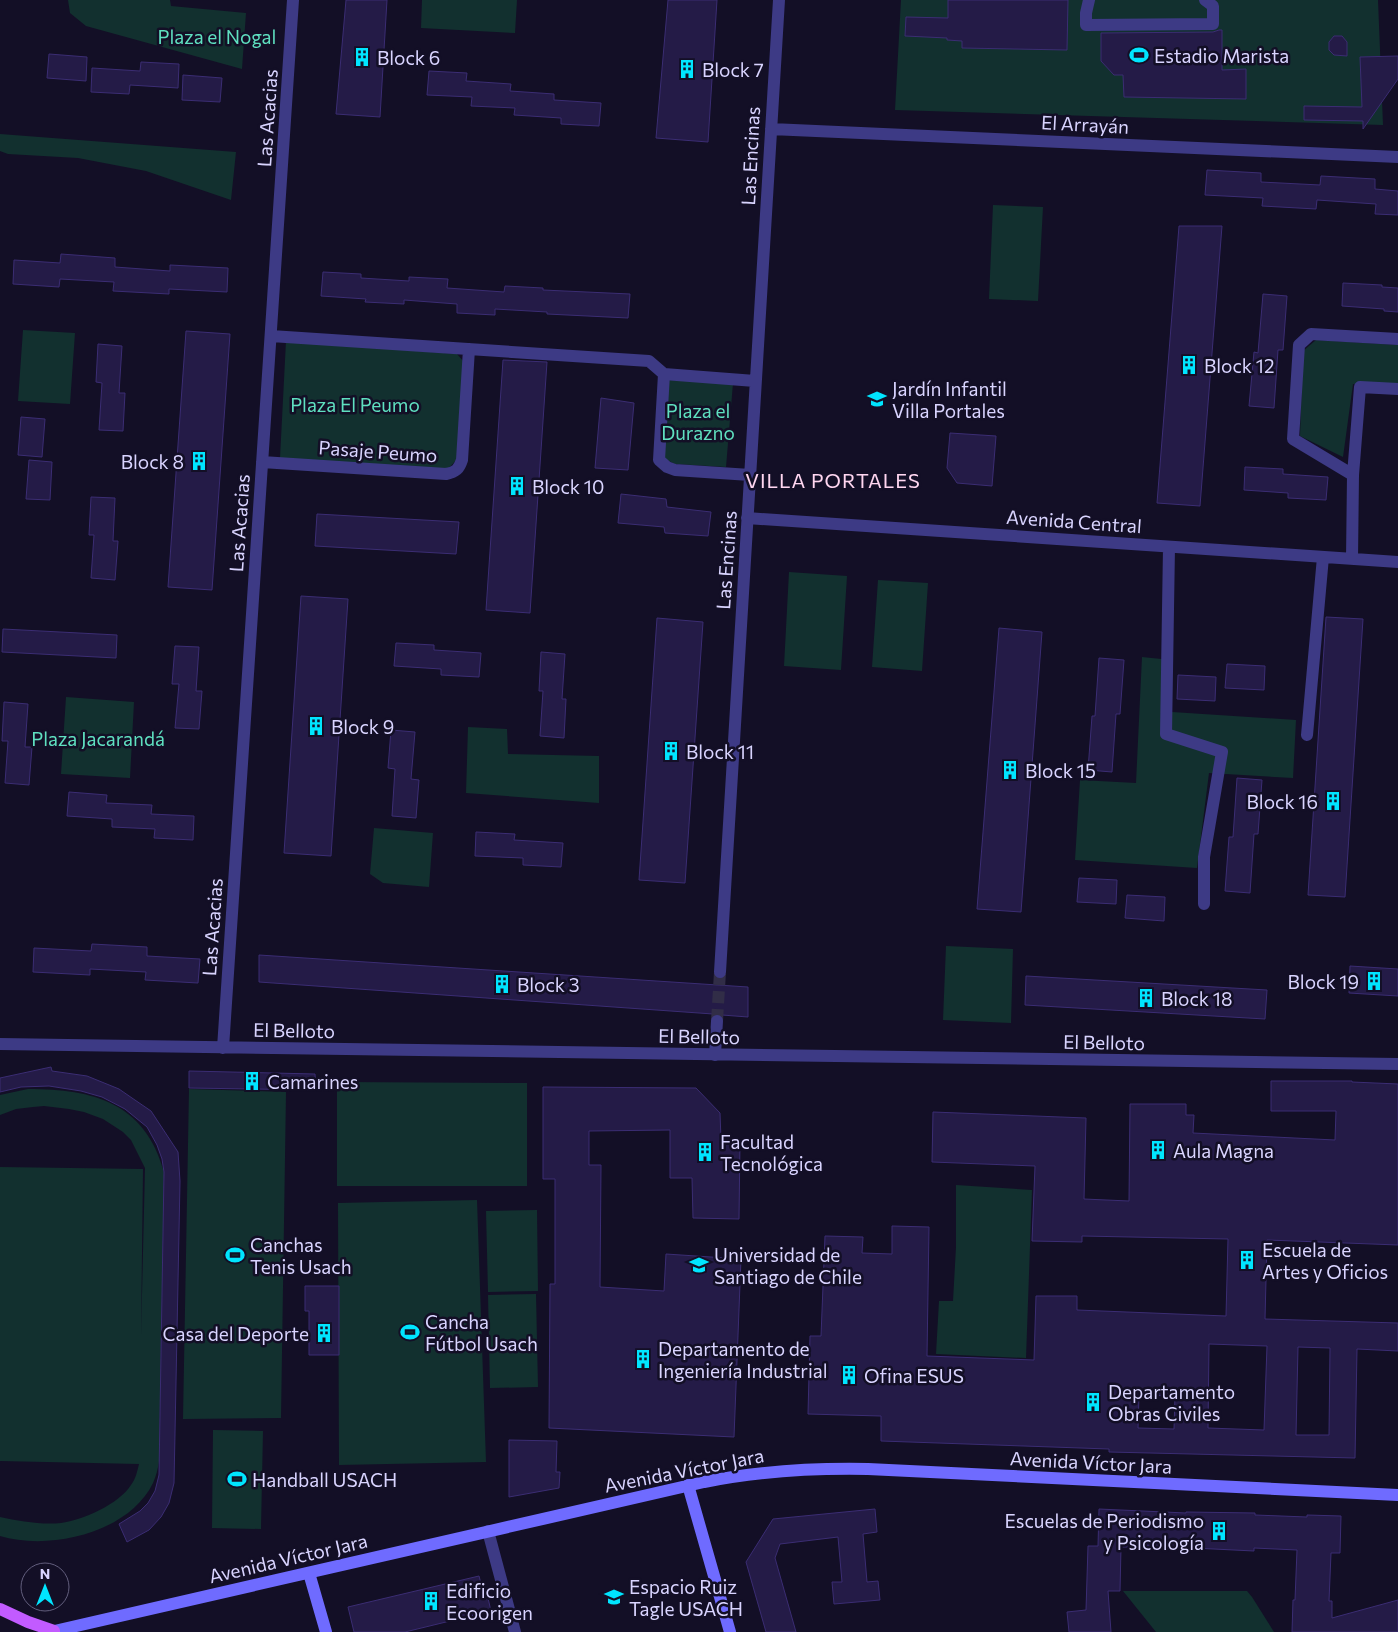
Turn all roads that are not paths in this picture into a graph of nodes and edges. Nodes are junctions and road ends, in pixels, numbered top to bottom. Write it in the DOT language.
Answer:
graph roads {
  1 [pos="294,0"];
  2 [pos="779,0"];
  3 [pos="1089,0"];
  4 [pos="1205,0"];
  5 [pos="771,129"];
  6 [pos="1398,157"];
  7 [pos="271,336"];
  8 [pos="1398,339"];
  9 [pos="469,350"];
  10 [pos="664,374"];
  11 [pos="755,381"];
  12 [pos="1398,389"];
  13 [pos="262,462"];
  14 [pos="750,475"];
  15 [pos="1353,475"];
  16 [pos="747,518"];
  17 [pos="1169,547"];
  18 [pos="1322,557"];
  19 [pos="1352,559"];
  20 [pos="1398,562"];
  21 [pos="1307,735"];
  22 [pos="1204,904"];
  23 [pos="720,972"];
  24 [pos="717,1022"];
  25 [pos="0,1044"];
  26 [pos="223,1048"];
  27 [pos="715,1055"];
  28 [pos="1398,1064"];
  29 [pos="688,1486"];
  30 [pos="1398,1494"];
  31 [pos="488,1531"];
  32 [pos="309,1572"];
  33 [pos="0,1609"];
  34 [pos="52,1631"];
  35 [pos="326,1632"];
  36 [pos="516,1632"];
  37 [pos="730,1632"];
  1 -- 7 [label="street, Las Acacias"];
  2 -- 5 [label="street, Las Encinas"];
  3 -- 4 [label="street"];
  5 -- 6 [label="street, El Arrayán"];
  5 -- 11 [label="street, Las Encinas"];
  7 -- 9 [label="street"];
  7 -- 13 [label="street, Las Acacias"];
  8 -- 15 [label="street"];
  9 -- 10 [label="street"];
  9 -- 13 [label="street, Pasaje Peumo"];
  10 -- 11 [label="street"];
  10 -- 14 [label="street"];
  11 -- 14 [label="street, Las Encinas"];
  12 -- 15 [label="street"];
  13 -- 26 [label="street, Las Acacias"];
  14 -- 16 [label="street, Las Encinas"];
  15 -- 19 [label="street"];
  16 -- 17 [label="street, Avenida Central"];
  16 -- 23 [label="street, Las Encinas"];
  17 -- 18 [label="street, Avenida Central"];
  17 -- 22 [label="street"];
  18 -- 19 [label="street, Avenida Central"];
  18 -- 21 [label="street"];
  19 -- 20 [label="street, Avenida Central"];
  24 -- 27 [label="street"];
  25 -- 26 [label="street, El Belloto"];
  26 -- 27 [label="street, El Belloto"];
  27 -- 28 [label="street, El Belloto"];
  29 -- 30 [label="main road, Avenida Víctor Jara"];
  29 -- 31 [label="main road, Avenida Víctor Jara"];
  29 -- 37 [label="main road"];
  31 -- 32 [label="main road, Avenida Víctor Jara"];
  31 -- 36 [label="street"];
  32 -- 34 [label="main road, Avenida Víctor Jara"];
  32 -- 35 [label="main road"];
  33 -- 34 [label="main road"];
}
